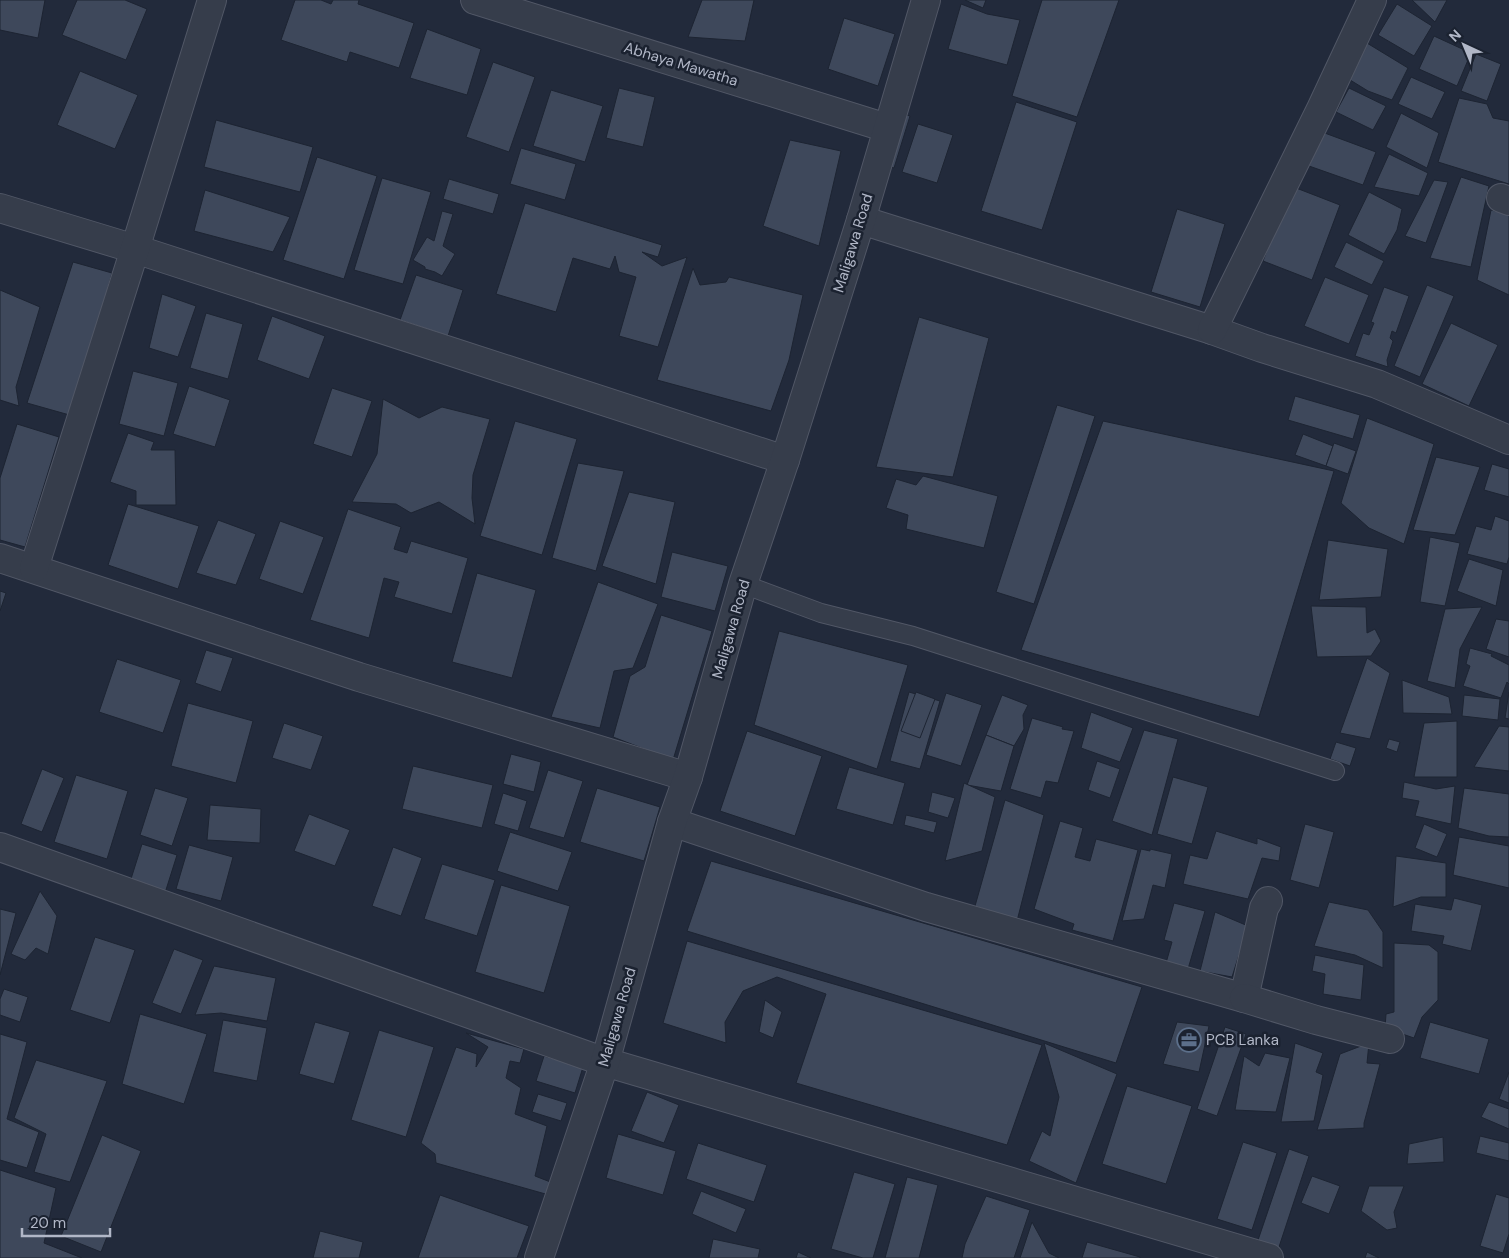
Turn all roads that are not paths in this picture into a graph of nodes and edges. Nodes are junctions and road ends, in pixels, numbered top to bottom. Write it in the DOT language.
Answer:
graph roads {
  1 [pos="212,0"];
  2 [pos="475,0"];
  3 [pos="926,0"];
  4 [pos="1372,0"];
  5 [pos="887,128"];
  6 [pos="0,208"];
  7 [pos="860,220"];
  8 [pos="135,249"];
  9 [pos="1212,330"];
  10 [pos="1509,440"];
  11 [pos="785,460"];
  12 [pos="0,558"];
  13 [pos="34,568"];
  14 [pos="743,584"];
  15 [pos="1335,770"];
  16 [pos="688,777"];
  17 [pos="672,822"];
  18 [pos="0,847"];
  19 [pos="1268,901"];
  20 [pos="1244,998"];
  21 [pos="1390,1039"];
  22 [pos="605,1062"];
  23 [pos="539,1258"];
  24 [pos="1269,1258"];
  1 -- 8 [label="street"];
  2 -- 5 [label="street, Abhaya Mawatha"];
  3 -- 5 [label="street, Maligawa Road"];
  4 -- 9 [label="street"];
  5 -- 7 [label="street, Maligawa Road"];
  6 -- 8 [label="street"];
  7 -- 9 [label="street"];
  7 -- 11 [label="street, Maligawa Road"];
  8 -- 11 [label="street"];
  8 -- 13 [label="street"];
  9 -- 10 [label="street"];
  11 -- 14 [label="street, Maligawa Road"];
  12 -- 13 [label="street"];
  13 -- 16 [label="street"];
  14 -- 15 [label="lane"];
  14 -- 16 [label="street, Maligawa Road"];
  16 -- 17 [label="street, Maligawa Road"];
  17 -- 20 [label="street"];
  17 -- 22 [label="street, Maligawa Road"];
  18 -- 22 [label="street"];
  19 -- 20 [label="street"];
  20 -- 21 [label="street"];
  22 -- 23 [label="street, Maligawa Road"];
  22 -- 24 [label="street"];
}
